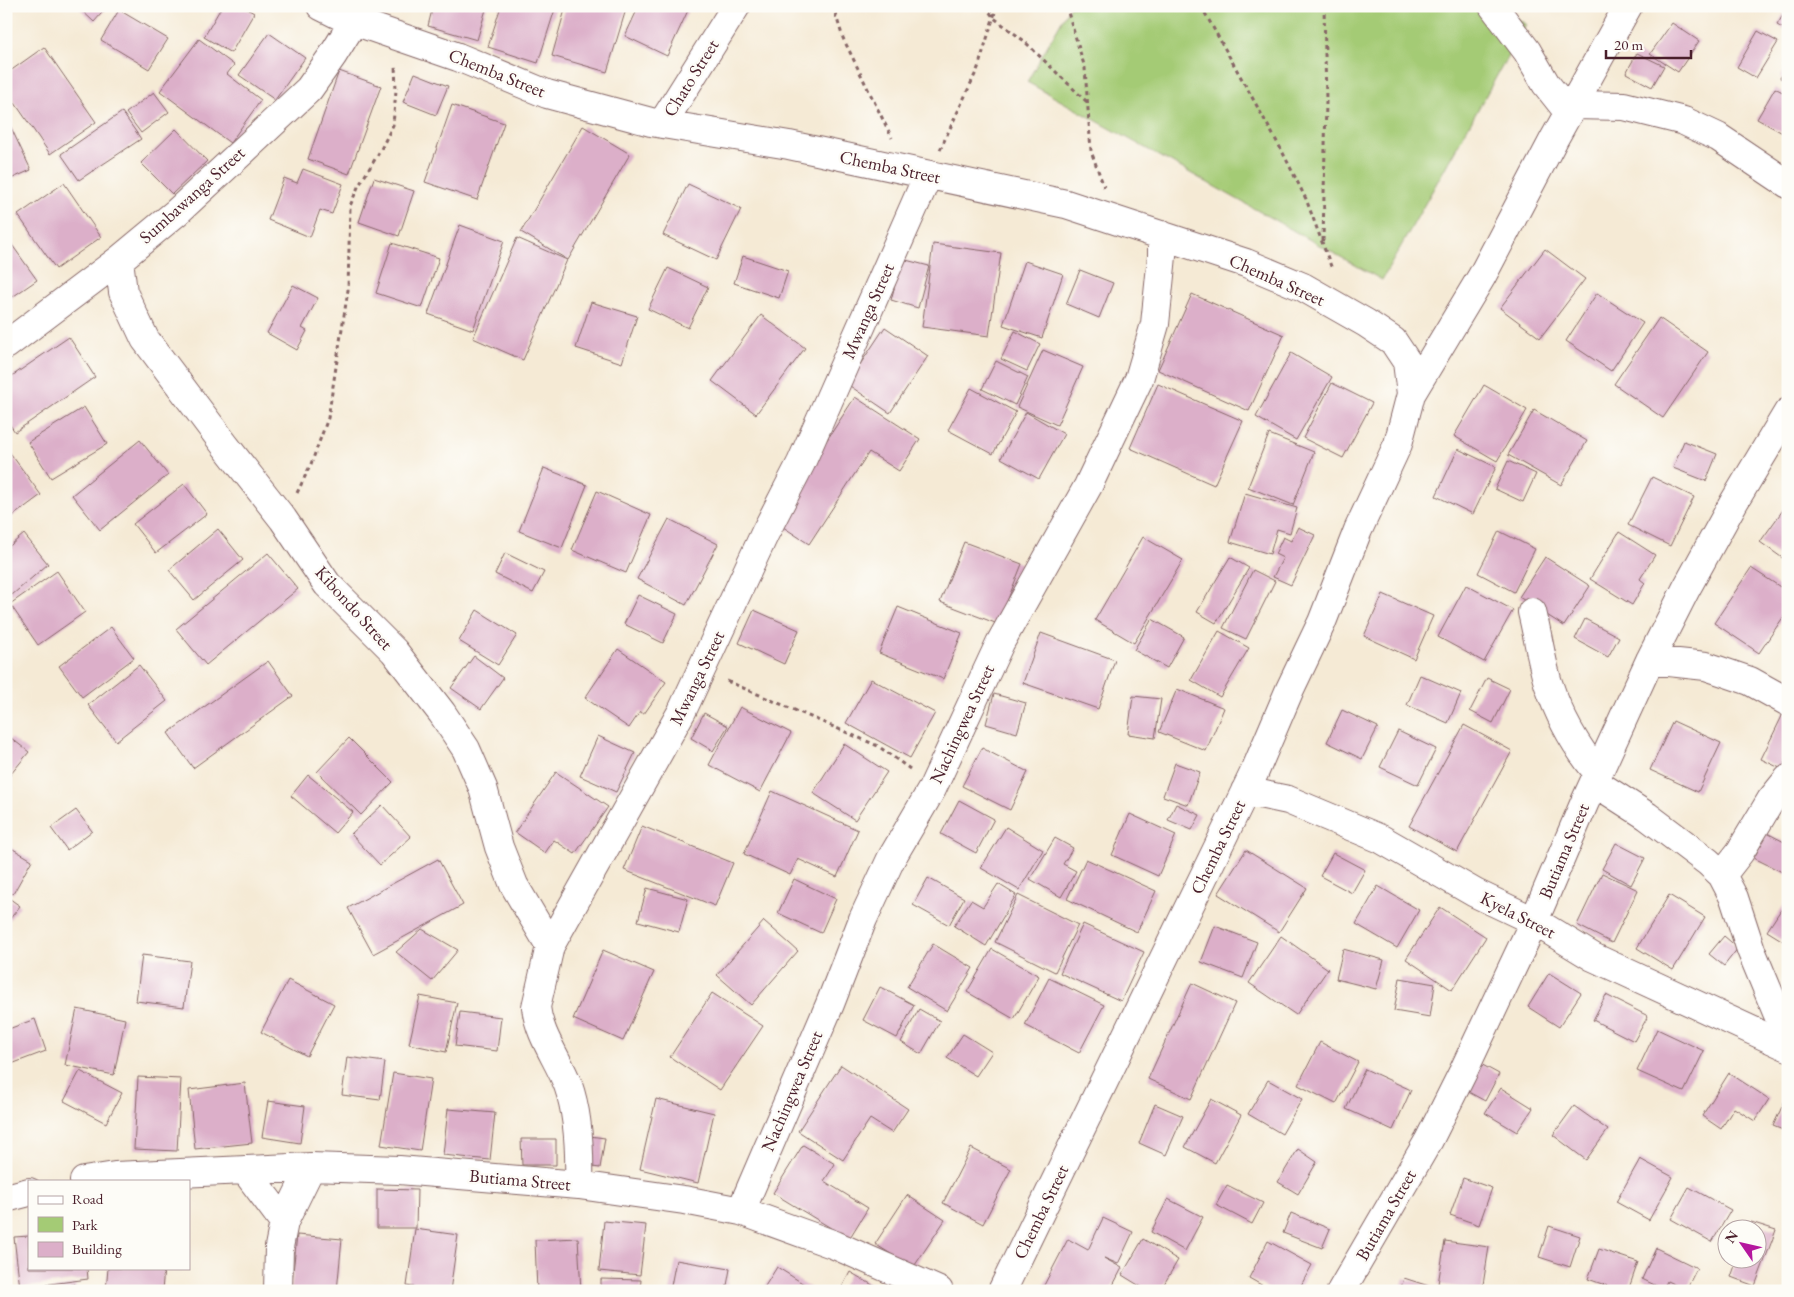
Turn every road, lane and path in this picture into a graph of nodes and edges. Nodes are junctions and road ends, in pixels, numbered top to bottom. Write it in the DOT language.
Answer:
graph roads {
  1 [pos="321,6"];
  2 [pos="736,6"];
  3 [pos="833,6"];
  4 [pos="985,6"];
  5 [pos="997,6"];
  6 [pos="1066,6"];
  7 [pos="1201,6"];
  8 [pos="1324,6"];
  9 [pos="1493,6"];
  10 [pos="1628,6"];
  11 [pos="994,18"];
  12 [pos="354,21"];
  13 [pos="395,35"];
  14 [pos="1087,102"];
  15 [pos="1571,109"];
  16 [pos="662,124"];
  17 [pos="918,173"];
  18 [pos="1788,184"];
  19 [pos="1123,223"];
  20 [pos="1162,235"];
  21 [pos="1323,244"];
  22 [pos="119,260"];
  23 [pos="1345,312"];
  24 [pos="6,345"];
  25 [pos="1411,394"];
  26 [pos="1788,412"];
  27 [pos="284,519"];
  28 [pos="1532,612"];
  29 [pos="1650,660"];
  30 [pos="702,669"];
  31 [pos="1788,702"];
  32 [pos="1596,777"];
  33 [pos="1788,779"];
  34 [pos="932,789"];
  35 [pos="1245,791"];
  36 [pos="1722,875"];
  37 [pos="1534,921"];
  38 [pos="550,946"];
  39 [pos="1788,1039"];
  40 [pos="1788,1047"];
  41 [pos="311,1168"];
  42 [pos="245,1170"];
  43 [pos="90,1180"];
  44 [pos="579,1185"];
  45 [pos="28,1192"];
  46 [pos="6,1198"];
  47 [pos="740,1211"];
  48 [pos="284,1222"];
  49 [pos="278,1291"];
  50 [pos="939,1291"];
  51 [pos="1002,1291"];
  52 [pos="1341,1291"];
  1 -- 12 [label="street, Chemba Street"];
  2 -- 16 [label="street, Chato Street"];
  3 -- 17 [label="path"];
  4 -- 11 [label="path"];
  5 -- 11 [label="path"];
  6 -- 14 [label="path"];
  7 -- 21 [label="path"];
  8 -- 21 [label="path"];
  9 -- 15 [label="street"];
  10 -- 15 [label="street, Chemba Street"];
  11 -- 14 [label="path"];
  11 -- 17 [label="path"];
  12 -- 13 [label="street, Chemba Street"];
  12 -- 22 [label="street, Sumbawanga Street"];
  13 -- 16 [label="street, Chemba Street"];
  13 -- 27 [label="path"];
  14 -- 19 [label="path"];
  15 -- 18 [label="street"];
  15 -- 25 [label="street, Chemba Street"];
  16 -- 17 [label="street, Chemba Street"];
  17 -- 19 [label="street, Chemba Street"];
  17 -- 30 [label="street, Mwanga Street"];
  19 -- 20 [label="street, Chemba Street"];
  20 -- 23 [label="street, Chemba Street"];
  20 -- 34 [label="street, Nachingwea Street"];
  21 -- 23 [label="path"];
  22 -- 24 [label="street, Sumbawanga Street"];
  22 -- 27 [label="street, Kibondo Street"];
  23 -- 25 [label="street, Chemba Street"];
  25 -- 35 [label="street, Chemba Street"];
  26 -- 29 [label="street, Butiama Street"];
  27 -- 38 [label="street, Kibondo Street"];
  28 -- 32 [label="street"];
  29 -- 31 [label="street"];
  29 -- 32 [label="street, Butiama Street"];
  30 -- 34 [label="path"];
  30 -- 38 [label="street, Mwanga Street"];
  32 -- 36 [label="street"];
  32 -- 37 [label="street, Butiama Street"];
  33 -- 36 [label="street"];
  34 -- 47 [label="street, Nachingwea Street"];
  35 -- 37 [label="street, Kyela Street"];
  35 -- 51 [label="street, Chemba Street"];
  36 -- 39 [label="street"];
  37 -- 40 [label="street, Kyela Street"];
  37 -- 52 [label="street, Butiama Street"];
  38 -- 44 [label="street, Mwanga Street"];
  41 -- 42 [label="street, Butiama Street"];
  41 -- 44 [label="street, Butiama Street"];
  41 -- 48 [label="street"];
  42 -- 43 [label="street, Butiama Street"];
  42 -- 48 [label="street"];
  44 -- 47 [label="street, Butiama Street"];
  45 -- 46 [label="street"];
  47 -- 50 [label="street, Butiama Street"];
  48 -- 49 [label="street"];
}
